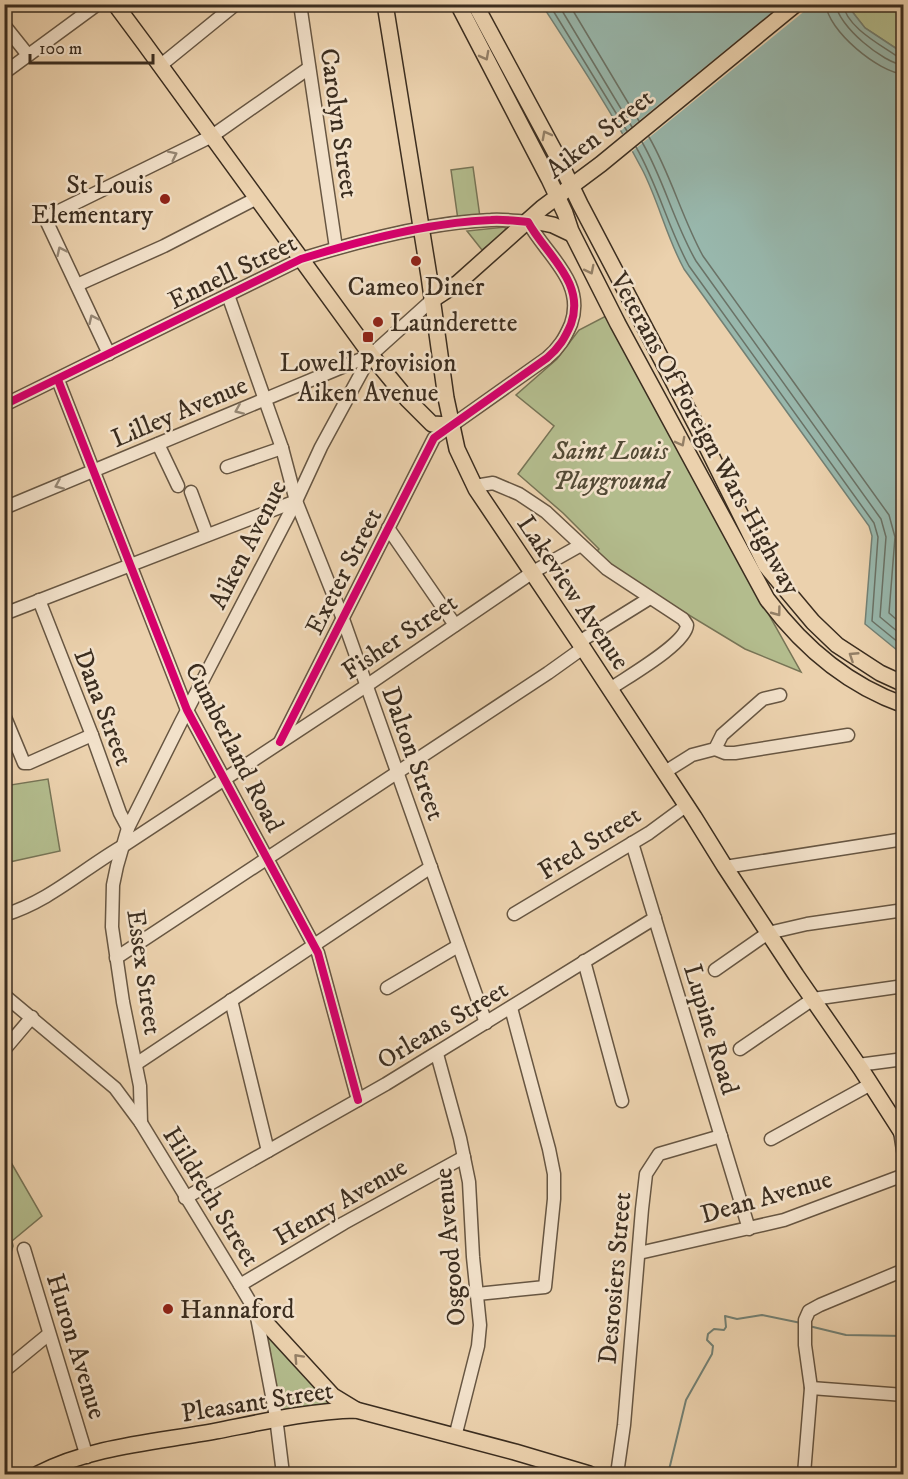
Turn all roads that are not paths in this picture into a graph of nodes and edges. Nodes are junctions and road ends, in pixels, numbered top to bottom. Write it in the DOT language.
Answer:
graph roads {
  1 [pos="98,4"];
  2 [pos="114,4"];
  3 [pos="236,4"];
  4 [pos="300,4"];
  5 [pos="386,4"];
  6 [pos="458,4"];
  7 [pos="475,4"];
  8 [pos="796,4"];
  9 [pos="4,24"];
  10 [pos="28,55"];
  11 [pos="161,65"];
  12 [pos="309,68"];
  13 [pos="4,74"];
  14 [pos="212,136"];
  15 [pos="572,187"];
  16 [pos="557,197"];
  17 [pos="257,198"];
  18 [pos="528,221"];
  19 [pos="421,228"];
  20 [pos="572,234"];
  21 [pos="336,248"];
  22 [pos="301,259"];
  23 [pos="77,285"];
  24 [pos="228,295"];
  25 [pos="432,300"];
  26 [pos="110,354"];
  27 [pos="371,355"];
  28 [pos="58,380"];
  29 [pos="265,399"];
  30 [pos="4,405"];
  31 [pos="451,425"];
  32 [pos="158,444"];
  33 [pos="282,448"];
  34 [pos="227,467"];
  35 [pos="94,471"];
  36 [pos="178,486"];
  37 [pos="475,486"];
  38 [pos="191,492"];
  39 [pos="296,501"];
  40 [pos="4,508"];
  41 [pos="388,528"];
  42 [pos="207,535"];
  43 [pos="581,545"];
  44 [pos="130,565"];
  45 [pos="533,572"];
  46 [pos="650,598"];
  47 [pos="39,600"];
  48 [pos="4,614"];
  49 [pos="343,619"];
  50 [pos="455,625"];
  51 [pos="581,645"];
  52 [pos="903,684"];
  53 [pos="366,686"];
  54 [pos="610,689"];
  55 [pos="780,695"];
  56 [pos="903,705"];
  57 [pos="187,710"];
  58 [pos="4,715"];
  59 [pos="92,735"];
  60 [pos="848,735"];
  61 [pos="280,742"];
  62 [pos="715,749"];
  63 [pos="665,772"];
  64 [pos="397,773"];
  65 [pos="224,778"];
  66 [pos="687,805"];
  67 [pos="128,828"];
  68 [pos="903,839"];
  69 [pos="632,843"];
  70 [pos="123,846"];
  71 [pos="267,858"];
  72 [pos="431,867"];
  73 [pos="725,867"];
  74 [pos="903,910"];
  75 [pos="514,914"];
  76 [pos="4,915"];
  77 [pos="655,918"];
  78 [pos="768,933"];
  79 [pos="314,945"];
  80 [pos="459,946"];
  81 [pos="116,958"];
  82 [pos="584,961"];
  83 [pos="715,970"];
  84 [pos="903,986"];
  85 [pos="387,988"];
  86 [pos="4,995"];
  87 [pos="813,999"];
  88 [pos="231,1000"];
  89 [pos="512,1008"];
  90 [pos="32,1017"];
  91 [pos="486,1023"];
  92 [pos="740,1049"];
  93 [pos="4,1050"];
  94 [pos="437,1054"];
  95 [pos="903,1059"];
  96 [pos="136,1064"];
  97 [pos="858,1065"];
  98 [pos="871,1084"];
  99 [pos="358,1100"];
  100 [pos="622,1101"];
  101 [pos="141,1124"];
  102 [pos="902,1133"];
  103 [pos="722,1136"];
  104 [pos="771,1139"];
  105 [pos="268,1151"];
  106 [pos="903,1156"];
  107 [pos="464,1157"];
  108 [pos="903,1175"];
  109 [pos="185,1198"];
  110 [pos="749,1229"];
  111 [pos="24,1249"];
  112 [pos="639,1254"];
  113 [pos="903,1270"];
  114 [pos="240,1285"];
  115 [pos="477,1294"];
  116 [pos="256,1312"];
  117 [pos="50,1334"];
  118 [pos="4,1371"];
  119 [pos="811,1388"];
  120 [pos="903,1395"];
  121 [pos="356,1410"];
  122 [pos="277,1419"];
  123 [pos="455,1437"];
  124 [pos="87,1456"];
  125 [pos="38,1474"];
  126 [pos="283,1474"];
  127 [pos="589,1474"];
  128 [pos="617,1474"];
  129 [pos="804,1474"];
  1 -- 10 [label="street"];
  2 -- 11 [label="main road"];
  3 -- 11 [label="street"];
  4 -- 12 [label="street, Carolyn Street"];
  5 -- 19 [label="main road, Lakeview Avenue"];
  6 -- 16 [label="main road, one-way"];
  15 -- 7 [label="main road, one-way"];
  8 -- 15 [label="main road, Aiken Street"];
  9 -- 10 [label="street"];
  10 -- 13 [label="street"];
  11 -- 14 [label="main road"];
  12 -- 14 [label="street"];
  12 -- 21 [label="street, Carolyn Street"];
  14 -- 17 [label="main road"];
  23 -- 14 [label="street, one-way"];
  15 -- 16 [label="main road, Aiken Street"];
  52 -- 15 [label="main road, Veterans Of Foreign Wars Highway, one-way"];
  16 -- 18 [label="main road, Aiken Street"];
  16 -- 20 [label="main road, Veterans Of Foreign Wars Highway"];
  17 -- 22 [label="main road"];
  17 -- 23 [label="street"];
  18 -- 19 [label="street, Ennell Street"];
  18 -- 20 [label="main road"];
  18 -- 25 [label="main road, Aiken Street"];
  18 -- 31 [label="street, Exeter Street"];
  19 -- 21 [label="street, Ennell Street"];
  19 -- 25 [label="main road, Lakeview Avenue"];
  20 -- 56 [label="main road, Veterans Of Foreign Wars Highway, one-way"];
  21 -- 22 [label="street, Ennell Street"];
  22 -- 24 [label="street, Ennell Street"];
  22 -- 27 [label="main road"];
  26 -- 23 [label="street, one-way"];
  24 -- 26 [label="street, Ennell Street"];
  24 -- 29 [label="street, Dalton Street"];
  25 -- 27 [label="street, Aiken Avenue"];
  25 -- 31 [label="main road, Lakeview Avenue"];
  26 -- 28 [label="street, Ennell Street"];
  27 -- 29 [label="street, Lilley Avenue"];
  27 -- 31 [label="main road"];
  27 -- 39 [label="street, Aiken Avenue"];
  28 -- 30 [label="street, Ennell Street"];
  28 -- 35 [label="street, Cumberland Road"];
  29 -- 32 [label="street, Lilley Avenue, one-way"];
  29 -- 33 [label="street, Dalton Street"];
  31 -- 37 [label="main road, Lakeview Avenue"];
  31 -- 41 [label="street, Exeter Street"];
  32 -- 35 [label="street, Lilley Avenue"];
  32 -- 36 [label="street"];
  33 -- 34 [label="street"];
  33 -- 39 [label="street, Dalton Street"];
  35 -- 40 [label="street, Lilley Avenue, one-way"];
  35 -- 44 [label="street, Cumberland Road"];
  37 -- 43 [label="street"];
  37 -- 45 [label="main road, Lakeview Avenue"];
  38 -- 42 [label="street"];
  39 -- 42 [label="street"];
  39 -- 49 [label="street, Dalton Street"];
  39 -- 57 [label="street, Aiken Avenue"];
  41 -- 49 [label="street, Exeter Street"];
  41 -- 50 [label="street"];
  42 -- 44 [label="street"];
  43 -- 45 [label="street, Fisher Street"];
  43 -- 46 [label="street"];
  44 -- 47 [label="street"];
  44 -- 57 [label="street, Cumberland Road"];
  45 -- 50 [label="street, Fisher Street"];
  45 -- 51 [label="main road, Lakeview Avenue"];
  46 -- 51 [label="street"];
  46 -- 54 [label="street"];
  47 -- 48 [label="street"];
  47 -- 59 [label="street, Dana Street"];
  49 -- 53 [label="street, Dalton Street"];
  49 -- 61 [label="street, Exeter Street"];
  50 -- 53 [label="street, Fisher Street"];
  51 -- 54 [label="main road, Lakeview Avenue"];
  51 -- 64 [label="street"];
  53 -- 61 [label="street, Fisher Street"];
  53 -- 64 [label="street, Dalton Street"];
  54 -- 63 [label="main road, Lakeview Avenue"];
  55 -- 62 [label="street"];
  57 -- 65 [label="street, Cumberland Road"];
  57 -- 67 [label="street, Aiken Avenue"];
  58 -- 59 [label="street"];
  59 -- 67 [label="street, Dana Street"];
  60 -- 62 [label="street"];
  61 -- 65 [label="street, Fisher Street"];
  62 -- 63 [label="street"];
  63 -- 66 [label="main road, Lakeview Avenue"];
  64 -- 71 [label="street"];
  64 -- 72 [label="street, Dalton Street"];
  65 -- 70 [label="street, Fisher Street"];
  65 -- 71 [label="street, Cumberland Road"];
  66 -- 69 [label="street, Fred Street"];
  66 -- 73 [label="main road, Lakeview Avenue"];
  67 -- 70 [label="street, Essex Street"];
  68 -- 73 [label="street"];
  69 -- 75 [label="street, Fred Street"];
  69 -- 77 [label="street, Lupine Road"];
  70 -- 76 [label="street"];
  70 -- 81 [label="street, Essex Street"];
  71 -- 79 [label="street, Cumberland Road"];
  71 -- 81 [label="street"];
  72 -- 79 [label="street"];
  72 -- 80 [label="street, Dalton Street"];
  73 -- 78 [label="main road, Lakeview Avenue"];
  74 -- 78 [label="street"];
  77 -- 82 [label="street, Orleans Street"];
  77 -- 103 [label="street, Lupine Road"];
  78 -- 83 [label="street"];
  78 -- 87 [label="main road, Lakeview Avenue"];
  79 -- 88 [label="street"];
  79 -- 99 [label="street, Cumberland Road"];
  80 -- 85 [label="street"];
  80 -- 91 [label="street, Dalton Street"];
  81 -- 96 [label="street, Essex Street"];
  82 -- 89 [label="street, Orleans Street"];
  82 -- 100 [label="street"];
  84 -- 87 [label="street"];
  86 -- 90 [label="street, Hildreth Street"];
  87 -- 92 [label="street"];
  87 -- 97 [label="main road, Lakeview Avenue"];
  88 -- 96 [label="street"];
  88 -- 105 [label="street"];
  89 -- 91 [label="street, Orleans Street"];
  89 -- 115 [label="street"];
  90 -- 93 [label="street"];
  90 -- 101 [label="street, Hildreth Street"];
  91 -- 94 [label="street, Orleans Street"];
  94 -- 99 [label="street, Orleans Street"];
  94 -- 107 [label="street, Osgood Avenue"];
  95 -- 97 [label="street"];
  96 -- 101 [label="street, Essex Street"];
  97 -- 98 [label="main road, Lakeview Avenue"];
  98 -- 102 [label="main road, Lakeview Avenue"];
  98 -- 104 [label="street"];
  99 -- 105 [label="street, Orleans Street"];
  101 -- 109 [label="street, Hildreth Street"];
  102 -- 106 [label="street"];
  103 -- 110 [label="street, Lupine Road"];
  103 -- 112 [label="street, Desrosiers Street"];
  105 -- 109 [label="street, Orleans Street"];
  107 -- 114 [label="street, Henry Avenue"];
  107 -- 115 [label="street, Osgood Avenue"];
  108 -- 110 [label="street, Dean Avenue"];
  109 -- 114 [label="street, Hildreth Street"];
  110 -- 112 [label="street, Dean Avenue"];
  111 -- 117 [label="street, Huron Avenue"];
  112 -- 128 [label="street, Desrosiers Street"];
  113 -- 119 [label="street"];
  114 -- 116 [label="street, Hildreth Street"];
  115 -- 123 [label="street, Osgood Avenue"];
  121 -- 116 [label="main road, one-way"];
  116 -- 122 [label="street, Hildreth Street"];
  117 -- 118 [label="street"];
  117 -- 124 [label="street, Huron Avenue"];
  119 -- 120 [label="street"];
  119 -- 129 [label="street"];
  121 -- 122 [label="main road, Pleasant Street"];
  121 -- 123 [label="main road, Pleasant Street"];
  122 -- 124 [label="main road, Pleasant Street"];
  122 -- 126 [label="street, Hildreth Street"];
  123 -- 127 [label="main road, Pleasant Street"];
  124 -- 125 [label="main road, Pleasant Street"];
}
